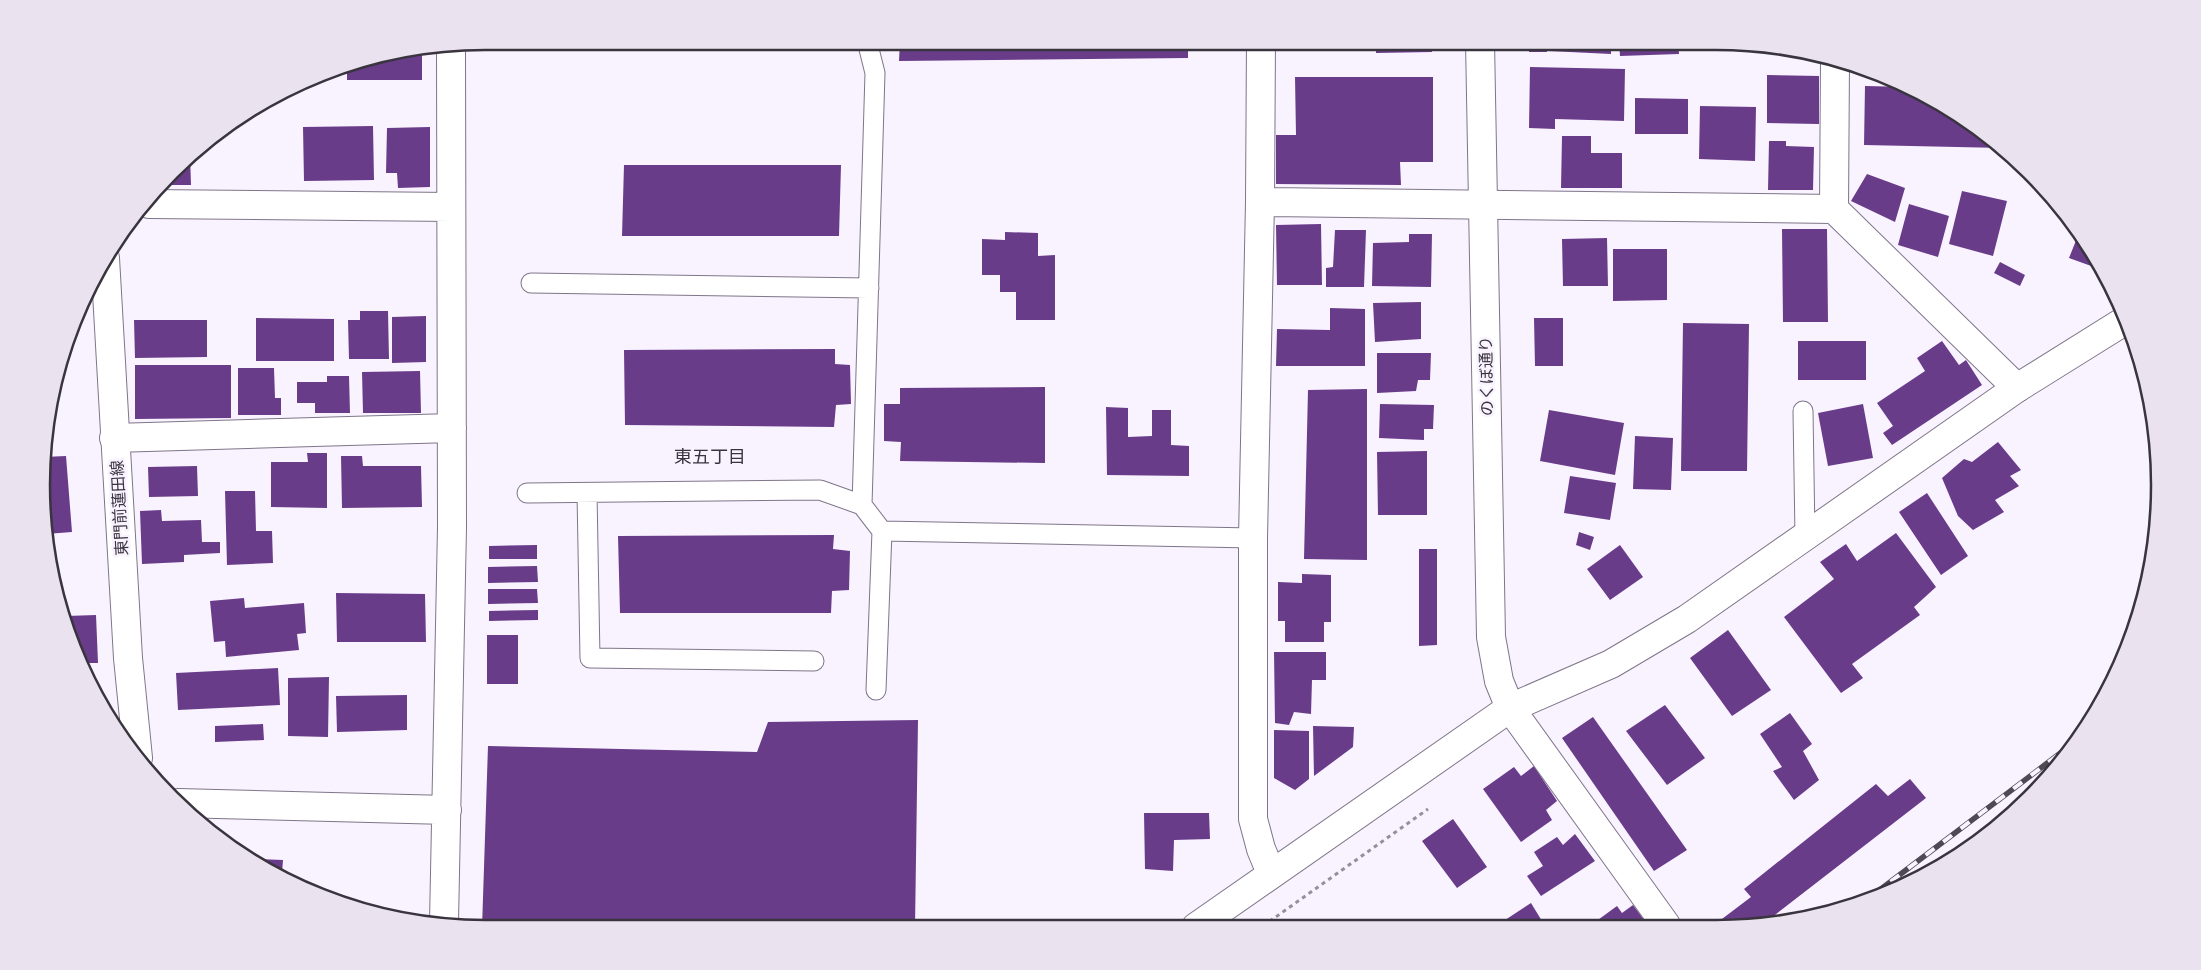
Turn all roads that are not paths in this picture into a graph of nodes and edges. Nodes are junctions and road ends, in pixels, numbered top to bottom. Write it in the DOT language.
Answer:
graph roads {
  1 [pos="869,50"];
  2 [pos="1261,50"];
  3 [pos="1480,50"];
  4 [pos="451,52"];
  5 [pos="1835,67"];
  6 [pos="1260,202"];
  7 [pos="153,204"];
  8 [pos="1483,205"];
  9 [pos="451,206"];
  10 [pos="1834,209"];
  11 [pos="106,272"];
  12 [pos="531,283"];
  13 [pos="869,288"];
  14 [pos="2120,324"];
  15 [pos="2017,388"];
  16 [pos="1803,411"];
  17 [pos="452,428"];
  18 [pos="114,438"];
  19 [pos="527,493"];
  20 [pos="587,493"];
  21 [pos="862,506"];
  22 [pos="882,531"];
  23 [pos="1805,536"];
  24 [pos="1252,538"];
  25 [pos="814,661"];
  26 [pos="876,690"];
  27 [pos="1510,708"];
  28 [pos="137,746"];
  29 [pos="188,803"];
  30 [pos="447,810"];
  31 [pos="1271,873"];
  32 [pos="444,918"];
  33 [pos="1206,920"];
  34 [pos="1662,920"];
  1 -- 13 [label="lane"];
  2 -- 6 [label="street"];
  3 -- 8 [label="street, のくぼ通り"];
  4 -- 9 [label="street"];
  5 -- 10 [label="street"];
  6 -- 8 [label="street"];
  6 -- 24 [label="street"];
  7 -- 9 [label="street"];
  8 -- 10 [label="street"];
  8 -- 27 [label="street, のくぼ通り"];
  9 -- 17 [label="street"];
  10 -- 15 [label="street"];
  11 -- 18 [label="street, 東門前蓮田線"];
  12 -- 13 [label="lane"];
  13 -- 21 [label="lane"];
  14 -- 15 [label="street"];
  15 -- 23 [label="street"];
  16 -- 23 [label="lane"];
  17 -- 18 [label="street"];
  17 -- 30 [label="street"];
  18 -- 28 [label="street, 東門前蓮田線"];
  19 -- 20 [label="lane"];
  20 -- 21 [label="lane"];
  20 -- 25 [label="lane"];
  21 -- 22 [label="lane"];
  22 -- 24 [label="lane"];
  22 -- 26 [label="lane"];
  23 -- 27 [label="street"];
  24 -- 31 [label="street"];
  27 -- 31 [label="street"];
  27 -- 34 [label="street, のくぼ通り"];
  29 -- 30 [label="street"];
  30 -- 32 [label="street"];
  31 -- 33 [label="street"];
}
